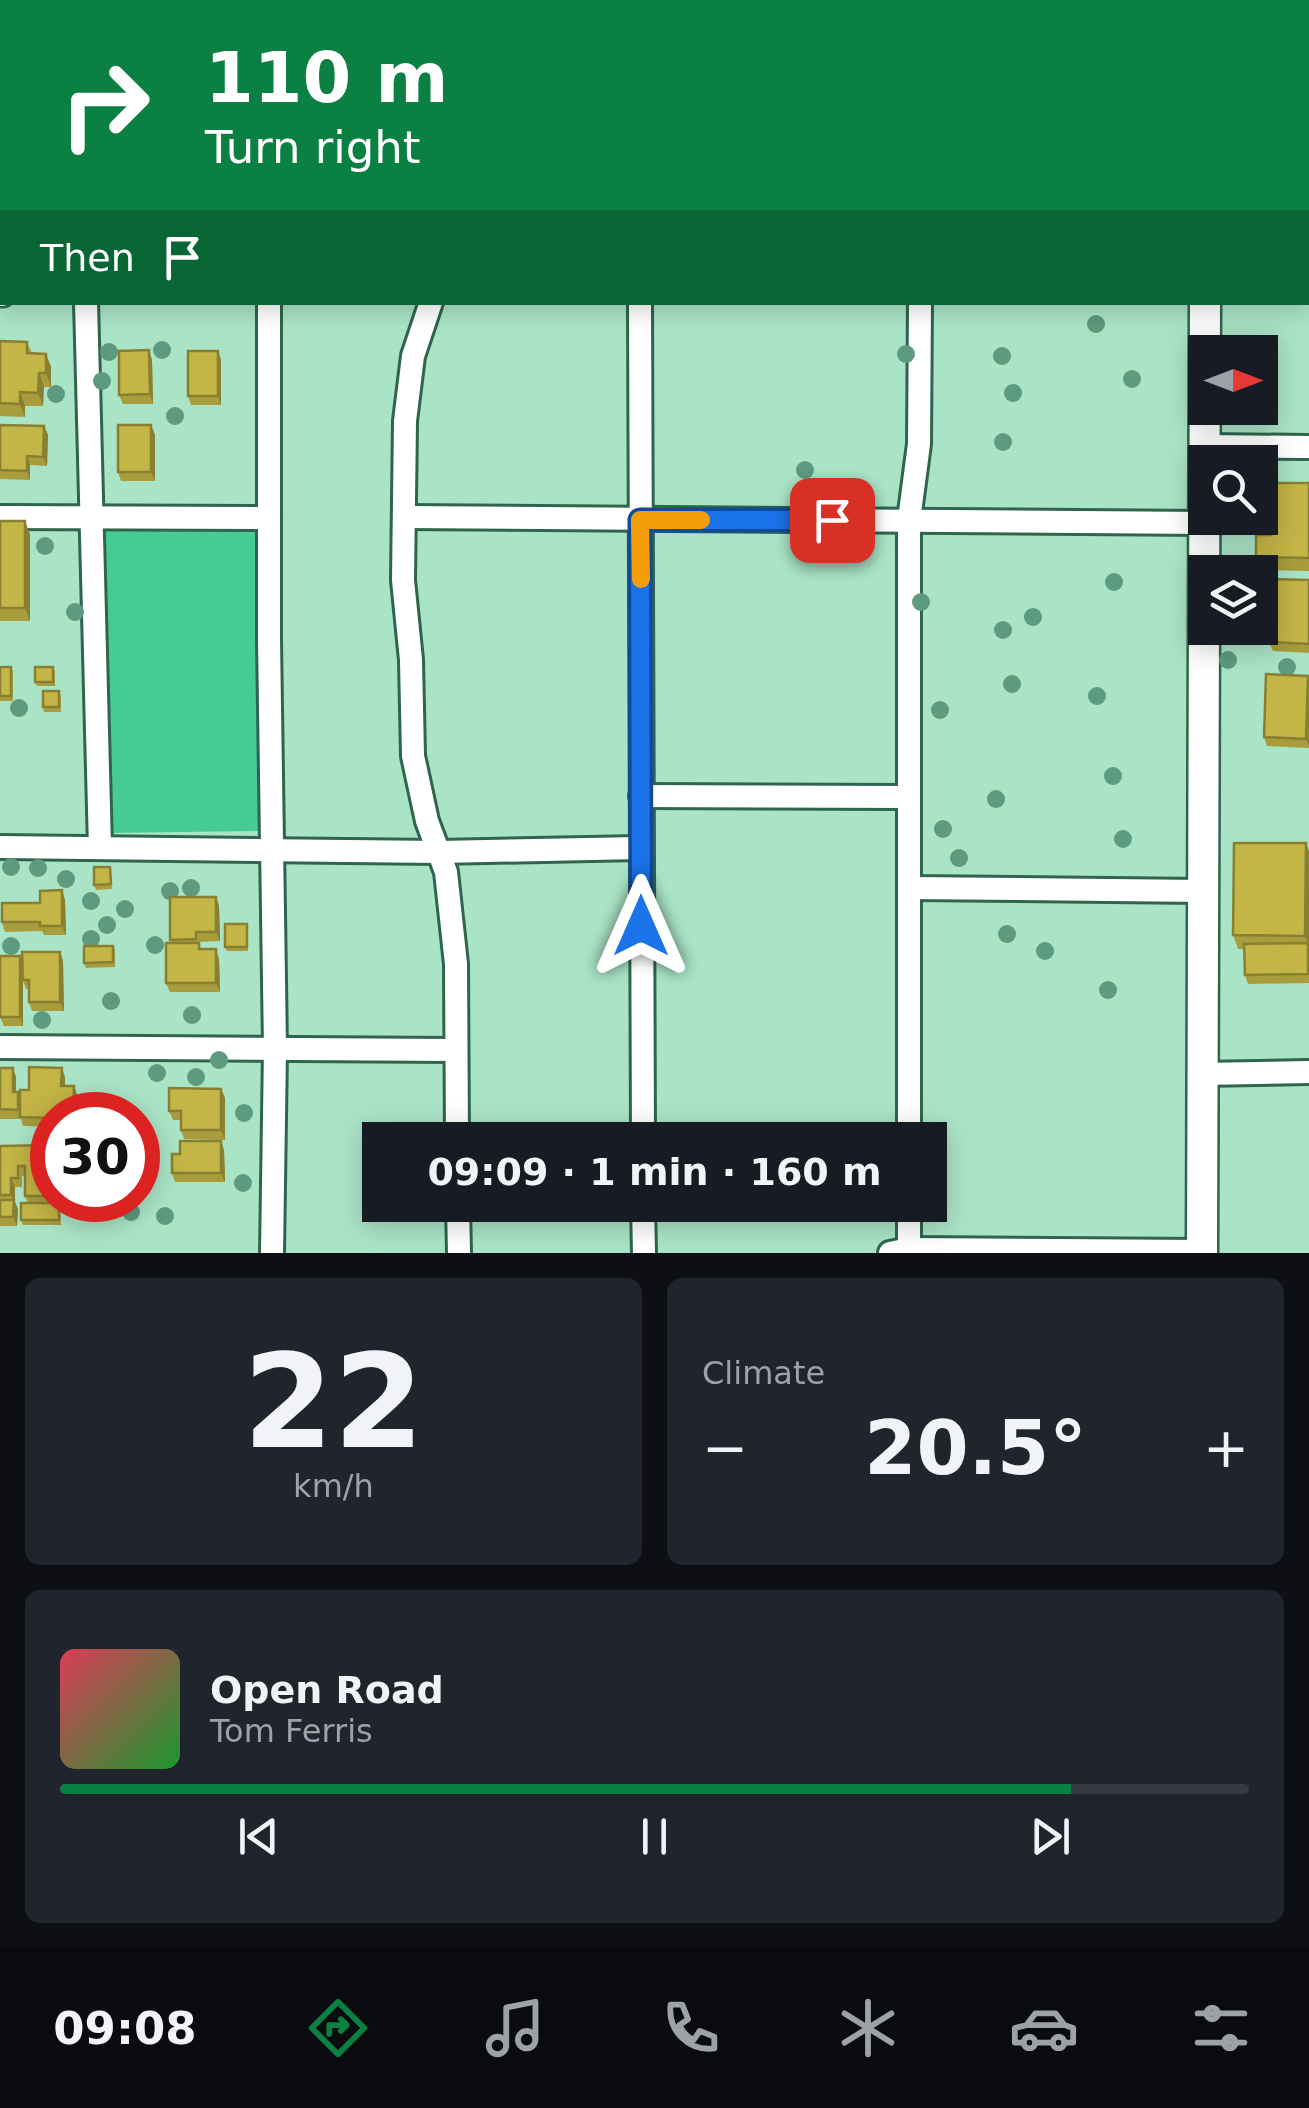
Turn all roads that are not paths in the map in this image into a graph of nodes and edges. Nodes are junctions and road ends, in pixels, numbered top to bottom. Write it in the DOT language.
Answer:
graph roads {
  1 [pos="86,305"];
  2 [pos="268,305"];
  3 [pos="430,305"];
  4 [pos="640,305"];
  5 [pos="920,305"];
  6 [pos="1205,305"];
  7 [pos="1205,445"];
  8 [pos="1278,447"];
  9 [pos="1309,447"];
  10 [pos="0,516"];
  11 [pos="404,517"];
  12 [pos="93,518"];
  13 [pos="269,518"];
  14 [pos="640,520"];
  15 [pos="910,520"];
  16 [pos="1188,523"];
  17 [pos="1205,535"];
  18 [pos="641,796"];
  19 [pos="908,797"];
  20 [pos="0,847"];
  21 [pos="100,848"];
  22 [pos="273,848"];
  23 [pos="640,848"];
  24 [pos="439,852"];
  25 [pos="908,888"];
  26 [pos="1203,891"];
  27 [pos="0,1047"];
  28 [pos="275,1049"];
  29 [pos="454,1050"];
  30 [pos="1309,1072"];
  31 [pos="1201,1074"];
  32 [pos="456,1122"];
  33 [pos="643,1122"];
  34 [pos="909,1122"];
  35 [pos="459,1222"];
  36 [pos="643,1222"];
  37 [pos="907,1222"];
  38 [pos="903,1252"];
  39 [pos="1202,1252"];
  40 [pos="272,1253"];
  41 [pos="460,1253"];
  42 [pos="644,1253"];
  1 -- 12 [label="street"];
  2 -- 13 [label="street"];
  3 -- 11 [label="street"];
  4 -- 14 [label="street"];
  5 -- 15 [label="street"];
  6 -- 7 [label="street"];
  8 -- 9 [label="street"];
  10 -- 12 [label="street"];
  11 -- 14 [label="street"];
  11 -- 24 [label="street"];
  12 -- 13 [label="street"];
  12 -- 21 [label="street"];
  13 -- 22 [label="street"];
  14 -- 15 [label="street"];
  14 -- 18 [label="street"];
  15 -- 16 [label="street"];
  15 -- 19 [label="street"];
  17 -- 26 [label="street"];
  18 -- 19 [label="street"];
  18 -- 23 [label="street"];
  19 -- 25 [label="street"];
  20 -- 21 [label="street"];
  21 -- 22 [label="street"];
  22 -- 24 [label="street"];
  22 -- 28 [label="street"];
  23 -- 24 [label="street"];
  23 -- 33 [label="street"];
  24 -- 29 [label="street"];
  25 -- 26 [label="street"];
  25 -- 34 [label="street"];
  26 -- 31 [label="street"];
  27 -- 28 [label="street"];
  28 -- 29 [label="street"];
  28 -- 40 [label="street"];
  29 -- 32 [label="street"];
  30 -- 31 [label="street"];
  31 -- 39 [label="street"];
  35 -- 41 [label="street"];
  36 -- 42 [label="street"];
  37 -- 38 [label="street"];
  38 -- 39 [label="street"];
}
